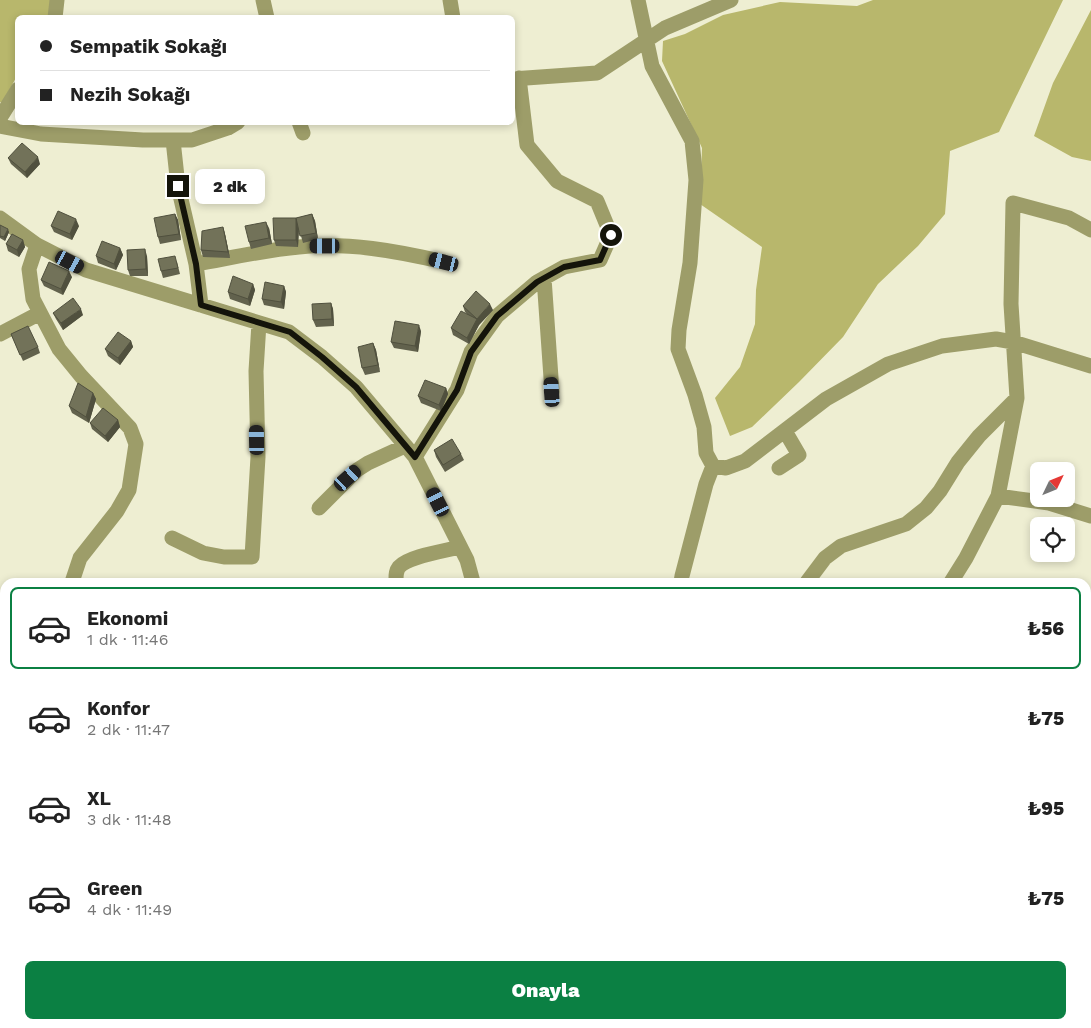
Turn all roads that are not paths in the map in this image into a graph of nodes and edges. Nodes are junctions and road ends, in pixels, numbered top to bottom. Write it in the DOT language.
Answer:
graph roads {
  1 [pos="57,0"];
  2 [pos="263,0"];
  3 [pos="450,0"];
  4 [pos="638,0"];
  5 [pos="730,0"];
  6 [pos="54,15"];
  7 [pos="266,15"];
  8 [pos="452,15"];
  9 [pos="646,41"];
  10 [pos="516,79"];
  11 [pos="15,95"];
  12 [pos="0,118"];
  13 [pos="233,125"];
  14 [pos="0,126"];
  15 [pos="173,140"];
  16 [pos="0,218"];
  17 [pos="1091,230"];
  18 [pos="38,245"];
  19 [pos="444,262"];
  20 [pos="196,264"];
  21 [pos="544,278"];
  22 [pos="201,305"];
  23 [pos="40,313"];
  24 [pos="259,323"];
  25 [pos="0,334"];
  26 [pos="1014,342"];
  27 [pos="1091,366"];
  28 [pos="552,392"];
  29 [pos="1018,398"];
  30 [pos="785,431"];
  31 [pos="410,451"];
  32 [pos="713,466"];
  33 [pos="779,468"];
  34 [pos="998,496"];
  35 [pos="319,508"];
  36 [pos="1091,516"];
  37 [pos="172,538"];
  38 [pos="460,547"];
  39 [pos="73,578"];
  40 [pos="396,578"];
  41 [pos="472,578"];
  42 [pos="682,578"];
  43 [pos="810,578"];
  44 [pos="953,578"];
  1 -- 6 [label="street"];
  2 -- 7 [label="street"];
  3 -- 8 [label="street"];
  4 -- 9 [label="street"];
  5 -- 9 [label="street"];
  9 -- 10 [label="street"];
  9 -- 32 [label="street"];
  10 -- 21 [label="street"];
  11 -- 12 [label="street"];
  13 -- 15 [label="street"];
  14 -- 15 [label="street"];
  15 -- 20 [label="street"];
  16 -- 18 [label="street"];
  17 -- 26 [label="street"];
  18 -- 22 [label="street"];
  18 -- 23 [label="street"];
  19 -- 20 [label="street"];
  20 -- 22 [label="street"];
  21 -- 28 [label="street"];
  21 -- 31 [label="street"];
  22 -- 24 [label="street"];
  23 -- 25 [label="street"];
  23 -- 39 [label="street"];
  24 -- 31 [label="street"];
  24 -- 37 [label="street"];
  26 -- 27 [label="street"];
  26 -- 29 [label="street"];
  26 -- 30 [label="street"];
  29 -- 34 [label="street"];
  29 -- 43 [label="street"];
  30 -- 32 [label="street"];
  30 -- 33 [label="street"];
  31 -- 35 [label="street"];
  31 -- 38 [label="street"];
  32 -- 42 [label="street"];
  34 -- 36 [label="street"];
  34 -- 44 [label="street"];
  38 -- 40 [label="street"];
  38 -- 41 [label="street"];
}
